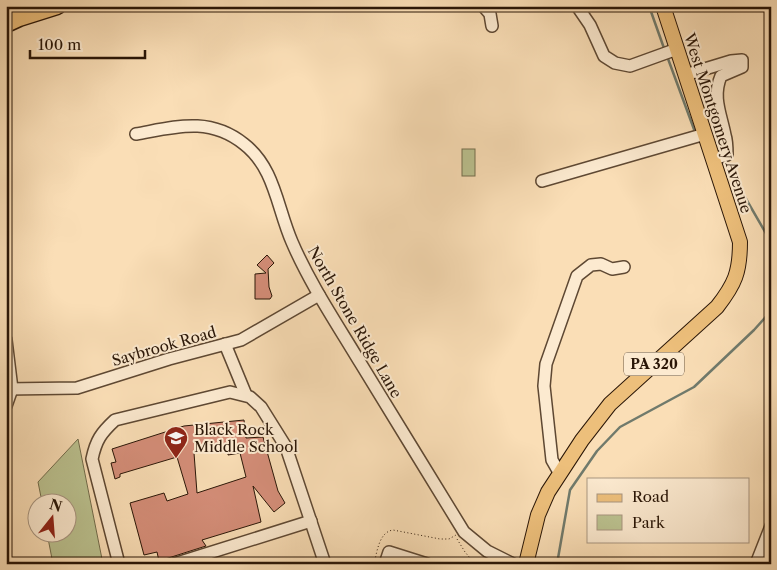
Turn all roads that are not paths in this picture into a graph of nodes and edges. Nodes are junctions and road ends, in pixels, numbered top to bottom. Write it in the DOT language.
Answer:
graph roads {
  1 [pos="57,6"];
  2 [pos="483,6"];
  3 [pos="577,6"];
  4 [pos="663,6"];
  5 [pos="6,24"];
  6 [pos="492,26"];
  7 [pos="669,52"];
  8 [pos="685,75"];
  9 [pos="136,134"];
  10 [pos="704,134"];
  11 [pos="713,159"];
  12 [pos="542,181"];
  13 [pos="624,267"];
  14 [pos="319,295"];
  15 [pos="6,340"];
  16 [pos="225,344"];
  17 [pos="9,389"];
  18 [pos="246,396"];
  19 [pos="6,406"];
  20 [pos="560,474"];
  21 [pos="311,521"];
  22 [pos="771,526"];
  23 [pos="119,564"];
  24 [pos="174,564"];
  25 [pos="325,564"];
  26 [pos="385,564"];
  27 [pos="427,564"];
  28 [pos="513,564"];
  29 [pos="526,564"];
  30 [pos="756,564"];
  1 -- 5 [label="highway"];
  2 -- 6 [label="street"];
  3 -- 7 [label="street"];
  4 -- 7 [label="main road, West Montgomery Avenue / PA 320"];
  7 -- 8 [label="main road, West Montgomery Avenue / PA 320"];
  8 -- 10 [label="main road, West Montgomery Avenue / PA 320"];
  8 -- 11 [label="street"];
  9 -- 14 [label="street, North Stone Ridge Lane"];
  10 -- 11 [label="main road, West Montgomery Avenue / PA 320"];
  10 -- 12 [label="street"];
  11 -- 20 [label="main road, West Montgomery Avenue / PA 320"];
  13 -- 20 [label="street"];
  14 -- 16 [label="street, Saybrook Road"];
  14 -- 28 [label="street, North Stone Ridge Lane"];
  15 -- 17 [label="street"];
  16 -- 17 [label="street, Saybrook Road"];
  16 -- 18 [label="street"];
  17 -- 19 [label="street"];
  18 -- 21 [label="street"];
  18 -- 23 [label="street"];
  20 -- 29 [label="main road, West Montgomery Avenue / PA 320"];
  21 -- 24 [label="street"];
  21 -- 25 [label="street"];
  22 -- 30 [label="street"];
  26 -- 27 [label="street"];
}
